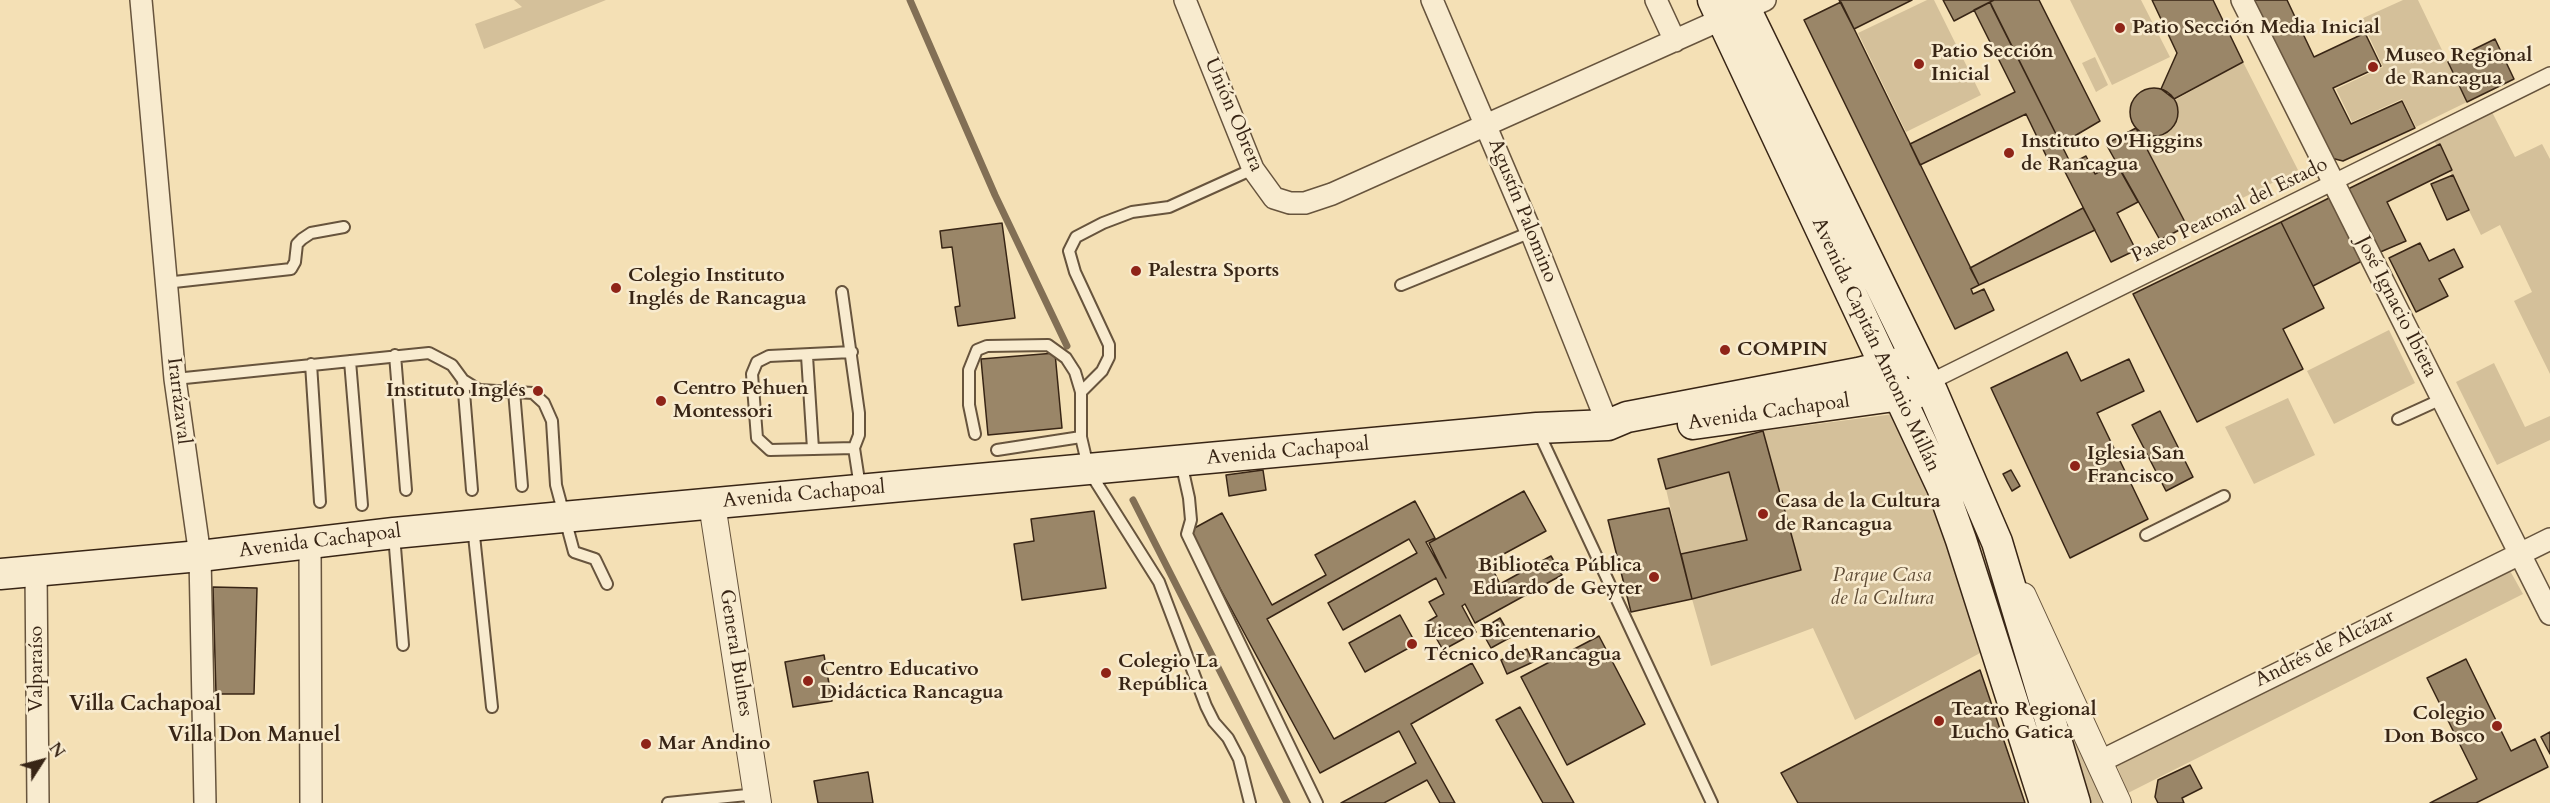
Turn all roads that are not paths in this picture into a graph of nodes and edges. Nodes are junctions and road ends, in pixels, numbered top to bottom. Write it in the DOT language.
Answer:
graph roads {
  1 [pos="141,0"];
  2 [pos="1185,0"];
  3 [pos="1432,0"];
  4 [pos="1656,0"];
  5 [pos="2242,0"];
  6 [pos="1737,6"];
  7 [pos="1674,41"];
  8 [pos="2550,75"];
  9 [pos="1486,123"];
  10 [pos="1253,169"];
  11 [pos="2333,184"];
  12 [pos="344,227"];
  13 [pos="1531,232"];
  14 [pos="165,283"];
  15 [pos="1401,285"];
  16 [pos="842,292"];
  17 [pos="852,352"];
  18 [pos="395,355"];
  19 [pos="807,356"];
  20 [pos="350,361"];
  21 [pos="311,364"];
  22 [pos="1885,368"];
  23 [pos="1925,378"];
  24 [pos="175,379"];
  25 [pos="463,380"];
  26 [pos="514,391"];
  27 [pos="1081,392"];
  28 [pos="1898,395"];
  29 [pos="2444,398"];
  30 [pos="2398,420"];
  31 [pos="1608,425"];
  32 [pos="1537,428"];
  33 [pos="975,434"];
  34 [pos="1081,437"];
  35 [pos="854,448"];
  36 [pos="813,449"];
  37 [pos="997,450"];
  38 [pos="1181,462"];
  39 [pos="1089,471"];
  40 [pos="522,486"];
  41 [pos="406,490"];
  42 [pos="472,490"];
  43 [pos="860,490"];
  44 [pos="2223,496"];
  45 [pos="320,502"];
  46 [pos="712,504"];
  47 [pos="362,505"];
  48 [pos="563,517"];
  49 [pos="473,525"];
  50 [pos="394,532"];
  51 [pos="2146,536"];
  52 [pos="2550,539"];
  53 [pos="1997,542"];
  54 [pos="310,544"];
  55 [pos="2520,552"];
  56 [pos="200,556"];
  57 [pos="36,570"];
  58 [pos="0,574"];
  59 [pos="607,584"];
  60 [pos="2550,614"];
  61 [pos="403,645"];
  62 [pos="492,707"];
  63 [pos="2101,760"];
  64 [pos="757,799"];
  65 [pos="38,803"];
  66 [pos="205,803"];
  67 [pos="311,803"];
  68 [pos="668,803"];
  69 [pos="1250,803"];
  70 [pos="1317,803"];
  71 [pos="1712,803"];
  72 [pos="2045,803"];
  73 [pos="2075,803"];
  74 [pos="2118,803"];
  1 -- 14 [label="street, Irarrázaval"];
  2 -- 10 [label="street, Unión Obrera"];
  3 -- 9 [label="street, Agustín Palomino"];
  4 -- 7 [label="street"];
  5 -- 11 [label="street, José Ignacio Ibieta"];
  6 -- 7 [label="street"];
  6 -- 22 [label="main road, Avenida Capitán Antonio Millán"];
  6 -- 23 [label="main road, Avenida Capitán Antonio Millán"];
  7 -- 9 [label="street"];
  8 -- 11 [label="street, Paseo Peatonal del Estado"];
  9 -- 10 [label="street, Unión Obrera"];
  9 -- 13 [label="street, Agustín Palomino"];
  10 -- 27 [label="lane"];
  11 -- 23 [label="street, Paseo Peatonal del Estado"];
  11 -- 29 [label="street, José Ignacio Ibieta"];
  12 -- 14 [label="lane"];
  13 -- 15 [label="lane"];
  13 -- 31 [label="street, Agustín Palomino"];
  14 -- 24 [label="street, Irarrázaval"];
  16 -- 17 [label="lane"];
  17 -- 19 [label="lane"];
  17 -- 35 [label="lane"];
  18 -- 20 [label="lane"];
  18 -- 25 [label="lane"];
  18 -- 41 [label="lane"];
  19 -- 36 [label="lane"];
  19 -- 36 [label="lane"];
  20 -- 21 [label="lane"];
  20 -- 47 [label="lane"];
  21 -- 24 [label="lane"];
  21 -- 45 [label="lane"];
  22 -- 23 [label="main road, Avenida Cachapoal"];
  22 -- 28 [label="main road, Avenida Capitán Antonio Millán"];
  22 -- 31 [label="main road, Avenida Cachapoal"];
  23 -- 28 [label="main road, Avenida Cachapoal"];
  23 -- 53 [label="main road, Avenida Capitán Antonio Millán"];
  24 -- 56 [label="street, Irarrázaval"];
  25 -- 26 [label="lane"];
  25 -- 42 [label="lane"];
  26 -- 40 [label="lane"];
  26 -- 48 [label="lane"];
  27 -- 33 [label="lane"];
  27 -- 34 [label="lane"];
  28 -- 31 [label="main road, Avenida Cachapoal"];
  28 -- 72 [label="main road, Avenida Capitán Antonio Millán"];
  29 -- 30 [label="lane"];
  29 -- 55 [label="street, José Ignacio Ibieta"];
  31 -- 32 [label="main road, Avenida Cachapoal"];
  32 -- 38 [label="main road, Avenida Cachapoal"];
  32 -- 71 [label="lane"];
  34 -- 37 [label="lane"];
  34 -- 39 [label="lane"];
  35 -- 36 [label="lane"];
  35 -- 43 [label="lane"];
  38 -- 39 [label="main road, Avenida Cachapoal"];
  38 -- 70 [label="lane"];
  39 -- 43 [label="main road, Avenida Cachapoal"];
  39 -- 69 [label="lane"];
  43 -- 46 [label="main road, Avenida Cachapoal"];
  44 -- 51 [label="lane"];
  46 -- 48 [label="main road, Avenida Cachapoal"];
  46 -- 64 [label="street, General Bulnes"];
  48 -- 49 [label="main road, Avenida Cachapoal"];
  48 -- 59 [label="lane"];
  49 -- 50 [label="main road, Avenida Cachapoal"];
  49 -- 62 [label="lane"];
  50 -- 54 [label="main road, Avenida Cachapoal"];
  50 -- 61 [label="lane"];
  52 -- 55 [label="street, Andrés de Alcázar"];
  53 -- 63 [label="street, Avenida Capitán Antonio Millán"];
  53 -- 73 [label="main road, Avenida Capitán Antonio Millán"];
  54 -- 56 [label="main road, Avenida Cachapoal"];
  54 -- 67 [label="street"];
  55 -- 60 [label="street, José Ignacio Ibieta"];
  55 -- 63 [label="street, Andrés de Alcázar"];
  56 -- 57 [label="main road, Avenida Cachapoal"];
  56 -- 66 [label="street, Irarrázaval"];
  57 -- 58 [label="main road, Avenida Cachapoal"];
  57 -- 65 [label="street, Valparaíso"];
  63 -- 74 [label="street, Avenida Capitán Antonio Millán"];
  64 -- 68 [label="lane"];
}
